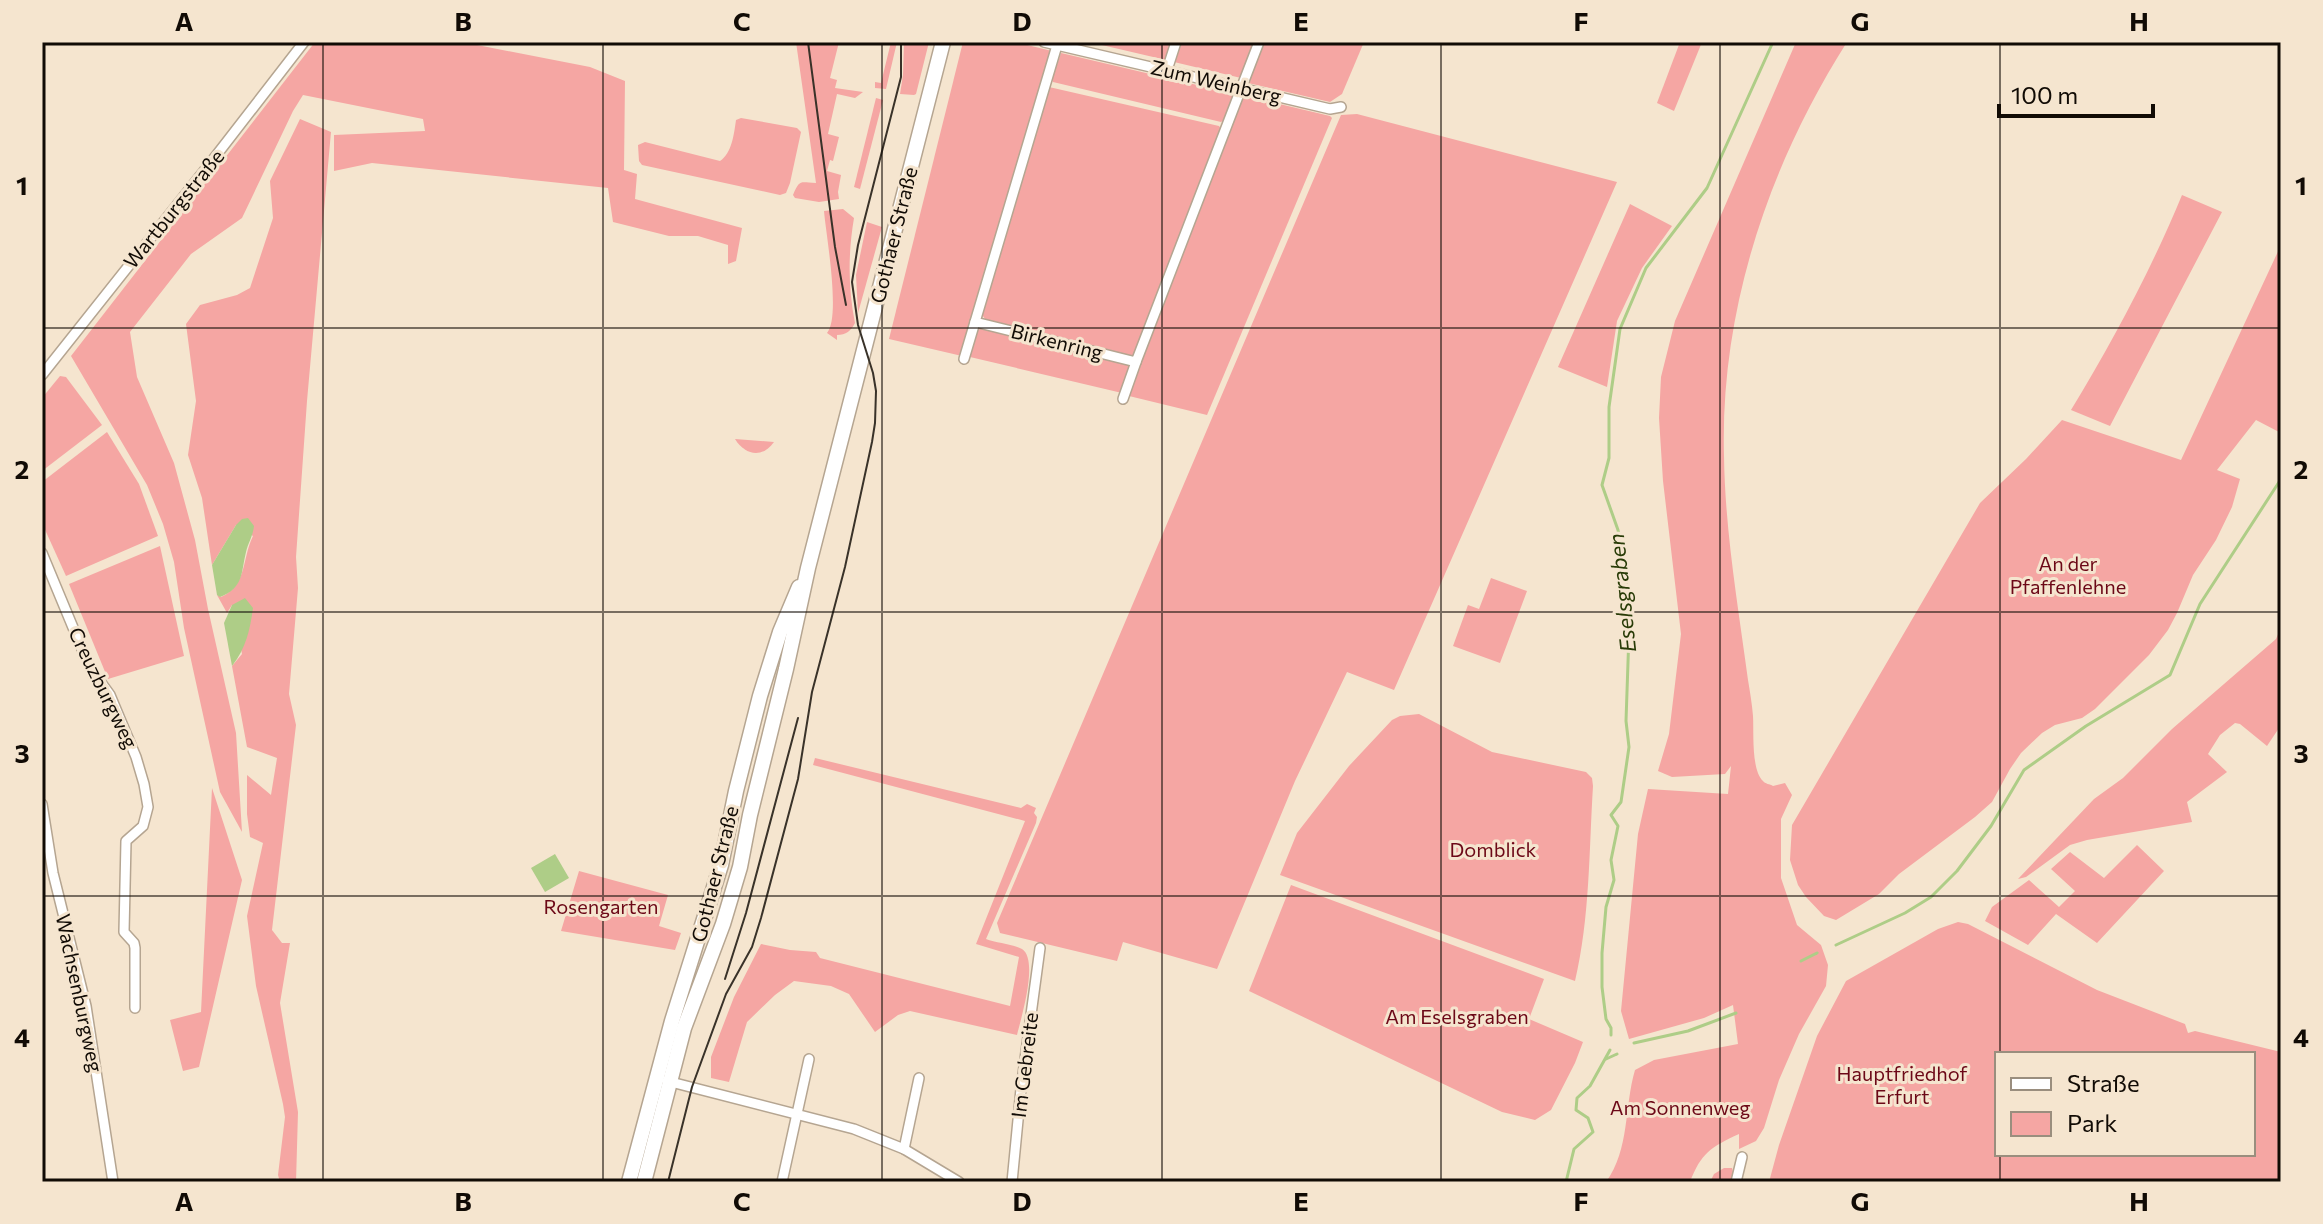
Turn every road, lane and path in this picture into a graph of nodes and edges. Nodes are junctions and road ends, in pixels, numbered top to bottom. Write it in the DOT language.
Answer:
graph roads {
  1 [pos="304,42"];
  2 [pos="943,42"];
  3 [pos="1044,42"];
  4 [pos="1176,42"];
  5 [pos="1259,42"];
  6 [pos="1058,44"];
  7 [pos="1167,70"];
  8 [pos="1241,88"];
  9 [pos="1341,107"];
  10 [pos="975,322"];
  11 [pos="964,359"];
  12 [pos="1136,362"];
  13 [pos="42,375"];
  14 [pos="1123,399"];
  15 [pos="42,553"];
  16 [pos="42,804"];
  17 [pos="53,873"];
  18 [pos="42,875"];
  19 [pos="1040,948"];
  20 [pos="135,1008"];
  21 [pos="809,1059"];
  22 [pos="919,1078"];
  23 [pos="663,1080"];
  24 [pos="796,1114"];
  25 [pos="904,1149"];
  26 [pos="1742,1157"];
  27 [pos="113,1182"];
  28 [pos="629,1182"];
  29 [pos="644,1182"];
  30 [pos="782,1182"];
  31 [pos="959,1182"];
  32 [pos="1012,1182"];
  33 [pos="1736,1182"];
  1 -- 13 [label="street, Wartburgstraße"];
  2 -- 23 [label="main road, Gothaer Straße"];
  3 -- 6 [label="street, Zum Weinberg"];
  4 -- 7 [label="street"];
  5 -- 8 [label="street"];
  6 -- 7 [label="street, Zum Weinberg"];
  6 -- 10 [label="street"];
  7 -- 8 [label="street, Zum Weinberg"];
  8 -- 9 [label="street, Zum Weinberg"];
  8 -- 12 [label="street"];
  10 -- 11 [label="street"];
  10 -- 12 [label="street, Birkenring"];
  12 -- 14 [label="street"];
  15 -- 20 [label="street, Creuzburgweg"];
  16 -- 17 [label="street, Wachsenburgweg"];
  17 -- 18 [label="street"];
  17 -- 27 [label="street, Wachsenburgweg"];
  19 -- 32 [label="street, Im Gebreite"];
  21 -- 24 [label="street"];
  22 -- 25 [label="street"];
  23 -- 24 [label="street"];
  23 -- 28 [label="main road, Gothaer Straße"];
  23 -- 29 [label="main road, Gothaer Straße"];
  24 -- 25 [label="street"];
  24 -- 30 [label="street"];
  25 -- 31 [label="street"];
  26 -- 33 [label="street"];
}
